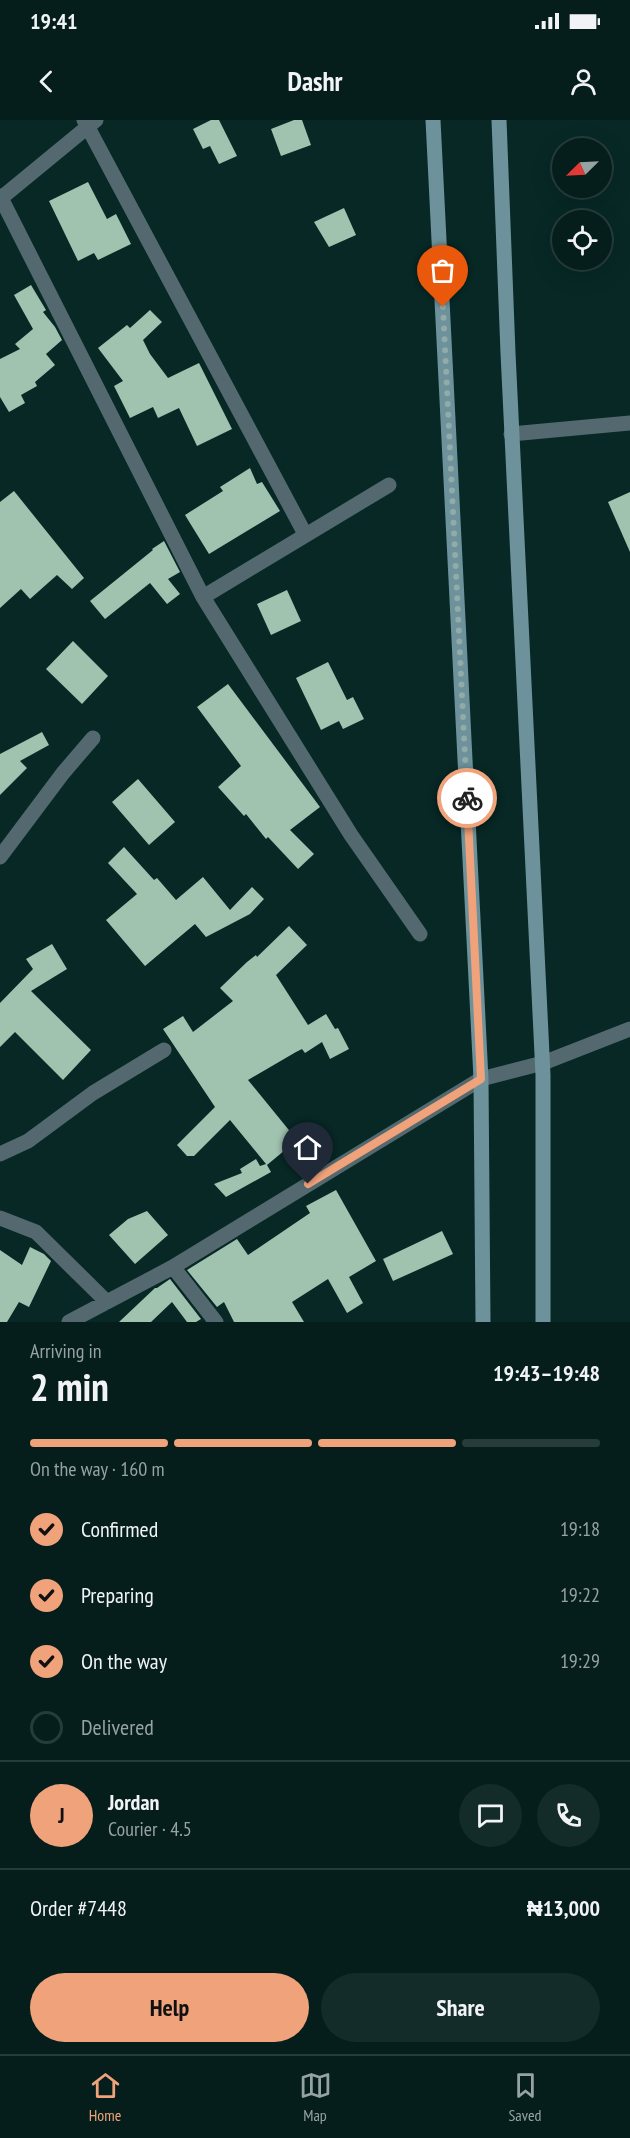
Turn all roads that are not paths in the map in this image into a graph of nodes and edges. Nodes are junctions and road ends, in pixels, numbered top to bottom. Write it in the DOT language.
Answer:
graph roads {
  1 [pos="433,120"];
  2 [pos="499,120"];
  3 [pos="89,122"];
  4 [pos="0,198"];
  5 [pos="630,423"];
  6 [pos="511,434"];
  7 [pos="389,484"];
  8 [pos="305,534"];
  9 [pos="203,597"];
  10 [pos="93,738"];
  11 [pos="0,857"];
  12 [pos="420,934"];
  13 [pos="630,1029"];
  14 [pos="164,1050"];
  15 [pos="543,1063"];
  16 [pos="481,1079"];
  17 [pos="0,1154"];
  18 [pos="0,1218"];
  19 [pos="173,1267"];
  20 [pos="107,1302"];
  21 [pos="69,1322"];
  22 [pos="216,1322"];
  23 [pos="483,1322"];
  24 [pos="543,1322"];
  1 -- 16 [label="street"];
  2 -- 6 [label="street"];
  3 -- 4 [label="street"];
  3 -- 8 [label="street"];
  4 -- 9 [label="street"];
  5 -- 6 [label="street"];
  6 -- 15 [label="street"];
  7 -- 8 [label="street"];
  8 -- 9 [label="street"];
  9 -- 12 [label="street"];
  10 -- 11 [label="street"];
  13 -- 15 [label="street"];
  14 -- 17 [label="street"];
  15 -- 16 [label="street"];
  15 -- 24 [label="street"];
  16 -- 19 [label="street"];
  16 -- 23 [label="street"];
  18 -- 20 [label="street"];
  19 -- 20 [label="street"];
  19 -- 22 [label="street"];
  20 -- 21 [label="street"];
}
